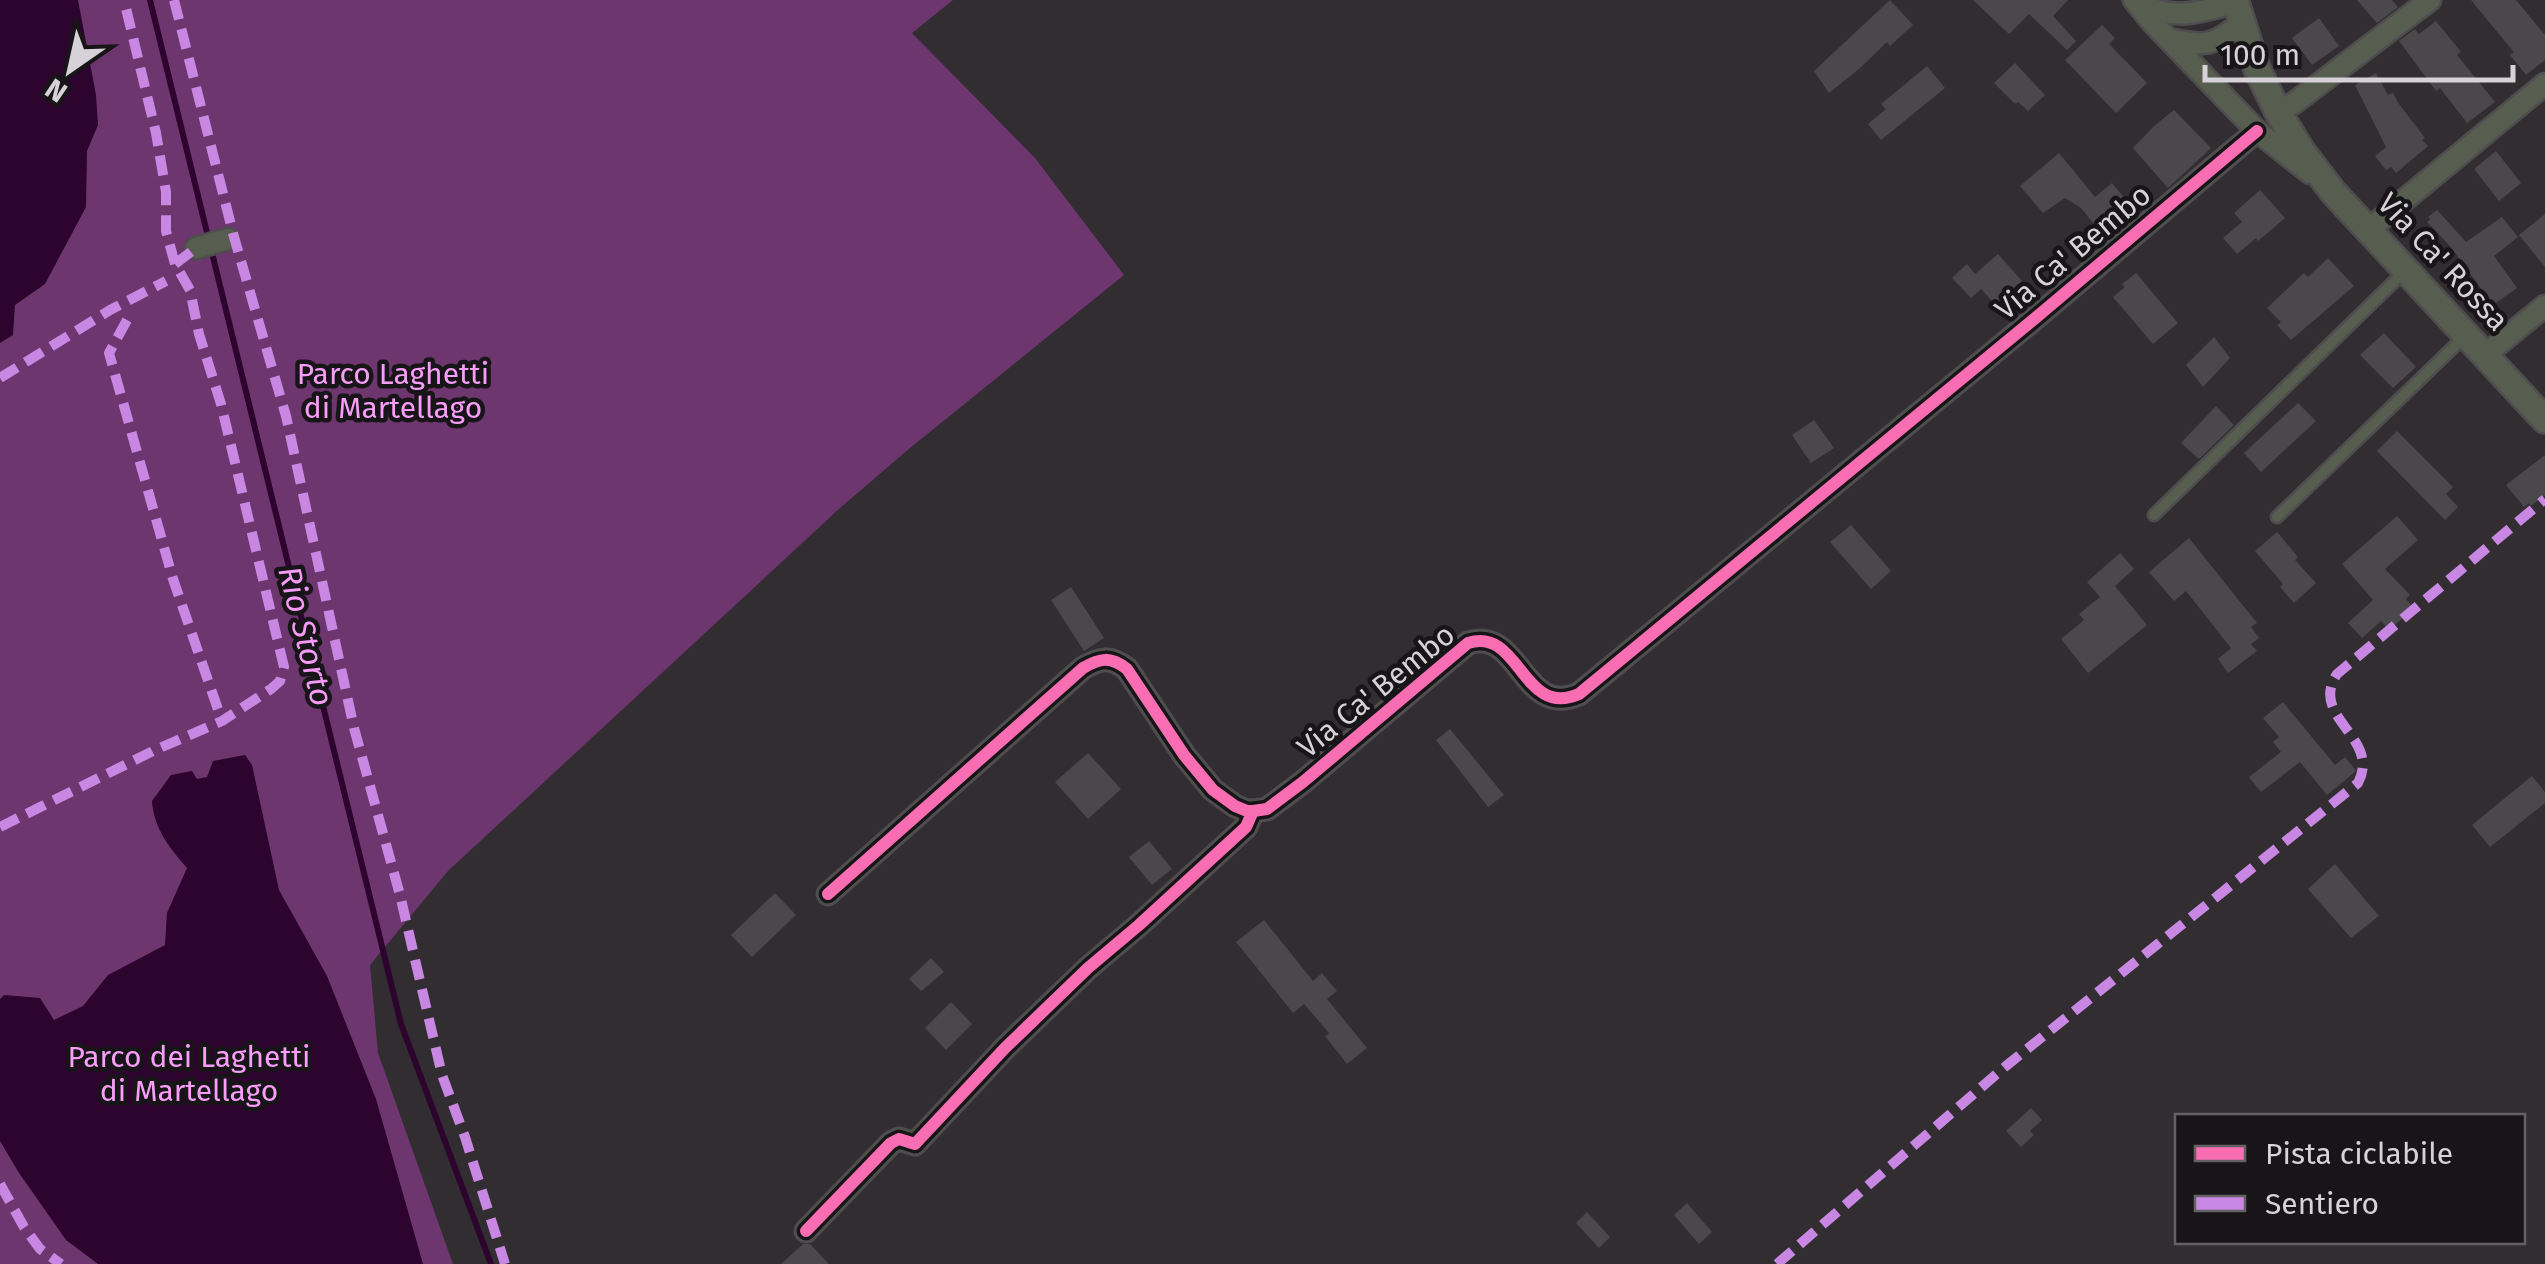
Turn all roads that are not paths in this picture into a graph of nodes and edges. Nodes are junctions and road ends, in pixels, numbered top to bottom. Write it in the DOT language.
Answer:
graph roads {
  1 [pos="2430,0"];
  2 [pos="2134,1"];
  3 [pos="2237,8"];
  4 [pos="2168,40"];
  5 [pos="2545,84"];
  6 [pos="2278,112"];
  7 [pos="2258,131"];
  8 [pos="2334,192"];
  9 [pos="2368,230"];
  10 [pos="228,238"];
  11 [pos="196,248"];
  12 [pos="2406,270"];
  13 [pos="2545,306"];
  14 [pos="2466,335"];
  15 [pos="2485,355"];
  16 [pos="2545,420"];
  17 [pos="2154,516"];
  18 [pos="2277,517"];
  19 [pos="1252,811"];
  20 [pos="828,894"];
  21 [pos="806,1231"];
  1 -- 6 [label="street"];
  2 -- 3 [label="street"];
  2 -- 4 [label="street"];
  3 -- 4 [label="street"];
  3 -- 6 [label="street, Via Ca' Rossa"];
  4 -- 7 [label="street"];
  5 -- 9 [label="street"];
  6 -- 8 [label="street, Via Ca' Rossa"];
  7 -- 8 [label="street"];
  7 -- 19 [label="street, Via Ca' Bembo"];
  8 -- 9 [label="street, Via Ca' Rossa"];
  9 -- 12 [label="street, Via Ca' Rossa"];
  10 -- 11 [label="street"];
  12 -- 14 [label="street, Via Ca' Rossa"];
  12 -- 17 [label="lane"];
  13 -- 15 [label="street"];
  14 -- 15 [label="street, Via Ca' Rossa"];
  14 -- 18 [label="lane"];
  15 -- 16 [label="street, Via Ca' Rossa"];
  19 -- 20 [label="street"];
  19 -- 21 [label="street"];
}
